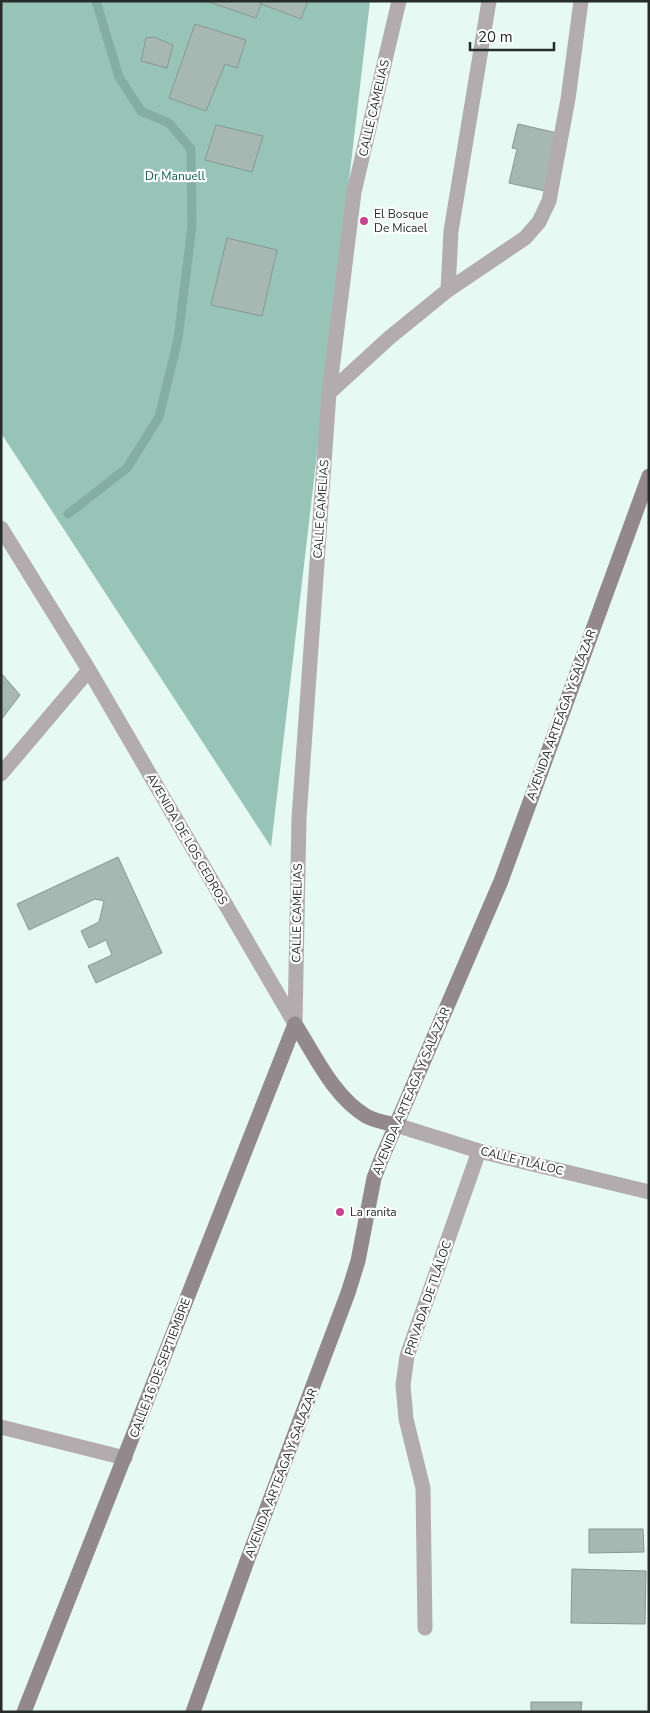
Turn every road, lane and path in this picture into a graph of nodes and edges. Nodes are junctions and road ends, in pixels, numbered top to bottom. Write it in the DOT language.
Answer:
graph roads {
  1 [pos="399,1"];
  2 [pos="489,1"];
  3 [pos="582,1"];
  4 [pos="448,290"];
  5 [pos="329,392"];
  6 [pos="649,476"];
  7 [pos="1,528"];
  8 [pos="89,670"];
  9 [pos="1,774"];
  10 [pos="295,1024"];
  11 [pos="396,1126"];
  12 [pos="479,1151"];
  13 [pos="649,1192"];
  14 [pos="1,1427"];
  15 [pos="125,1458"];
  16 [pos="425,1628"];
  17 [pos="24,1712"];
  18 [pos="193,1712"];
  1 -- 5 [label="street, CALLE CAMELIAS"];
  2 -- 4 [label="street"];
  3 -- 4 [label="street"];
  4 -- 5 [label="street"];
  5 -- 10 [label="street, CALLE CAMELIAS"];
  6 -- 11 [label="street, AVENIDA ARTEAGA Y SALAZAR"];
  7 -- 8 [label="street, AVENIDA DE LOS CEDROS"];
  8 -- 9 [label="street"];
  8 -- 10 [label="street, AVENIDA DE LOS CEDROS"];
  10 -- 11 [label="street, AVENIDA DE LOS CEDROS"];
  10 -- 15 [label="street, CALLE 16 DE SEPTIEMBRE"];
  11 -- 12 [label="street, CALLE TLÁLOC"];
  11 -- 18 [label="street, AVENIDA ARTEAGA Y SALAZAR"];
  12 -- 13 [label="street, CALLE TLÁLOC"];
  12 -- 16 [label="street, PRIVADA DE TLÁLOC"];
  14 -- 15 [label="street"];
  15 -- 17 [label="street, CALLE 16 DE SEPTIEMBRE"];
}
